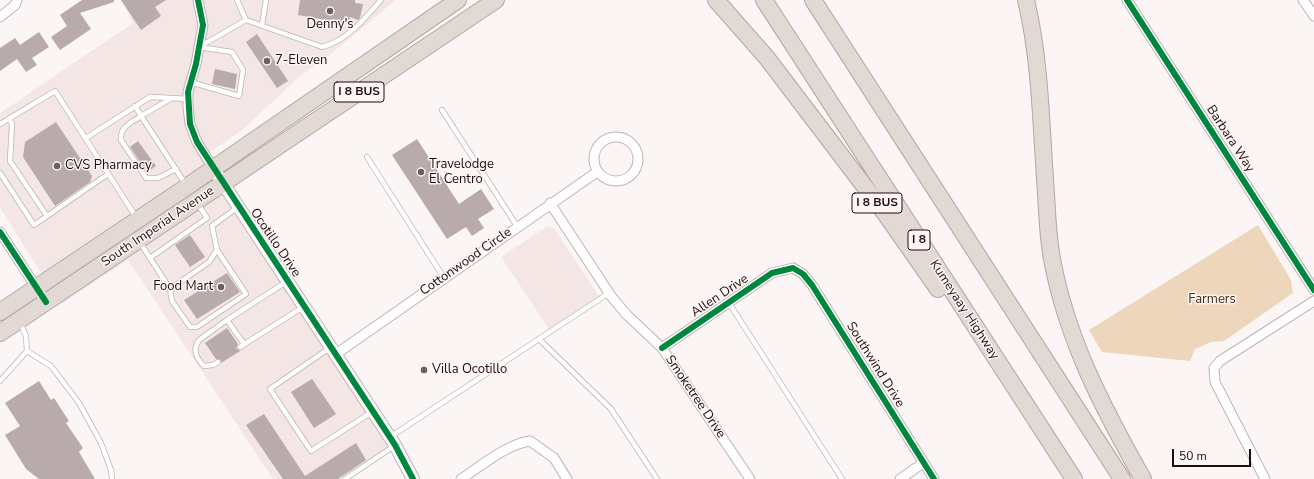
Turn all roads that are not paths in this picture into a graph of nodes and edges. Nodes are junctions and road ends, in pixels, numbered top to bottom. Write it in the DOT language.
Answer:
graph roads {
  1 [pos="17,0"];
  2 [pos="198,0"];
  3 [pos="237,0"];
  4 [pos="266,0"];
  5 [pos="380,0"];
  6 [pos="458,0"];
  7 [pos="496,0"];
  8 [pos="716,0"];
  9 [pos="764,0"];
  10 [pos="813,0"];
  11 [pos="1026,0"];
  12 [pos="1127,0"];
  13 [pos="1303,0"];
  14 [pos="0,16"];
  15 [pos="1314,16"];
  16 [pos="246,20"];
  17 [pos="262,25"];
  18 [pos="200,47"];
  19 [pos="190,82"];
  20 [pos="172,98"];
  21 [pos="188,99"];
  22 [pos="135,106"];
  23 [pos="442,110"];
  24 [pos="141,116"];
  25 [pos="9,119"];
  26 [pos="0,124"];
  27 [pos="86,138"];
  28 [pos="367,157"];
  29 [pos="213,168"];
  30 [pos="176,169"];
  31 [pos="597,172"];
  32 [pos="0,173"];
  33 [pos="108,174"];
  34 [pos="223,183"];
  35 [pos="187,186"];
  36 [pos="196,202"];
  37 [pos="550,203"];
  38 [pos="239,207"];
  39 [pos="47,216"];
  40 [pos="207,218"];
  41 [pos="137,220"];
  42 [pos="212,226"];
  43 [pos="517,226"];
  44 [pos="0,232"];
  45 [pos="138,240"];
  46 [pos="217,250"];
  47 [pos="150,258"];
  48 [pos="793,268"];
  49 [pos="444,278"];
  50 [pos="287,281"];
  51 [pos="37,288"];
  52 [pos="170,289"];
  53 [pos="1314,290"];
  54 [pos="609,293"];
  55 [pos="1314,301"];
  56 [pos="46,302"];
  57 [pos="729,303"];
  58 [pos="304,306"];
  59 [pos="0,312"];
  60 [pos="19,320"];
  61 [pos="227,320"];
  62 [pos="0,334"];
  63 [pos="538,339"];
  64 [pos="662,348"];
  65 [pos="27,351"];
  66 [pos="333,351"];
  67 [pos="218,362"];
  68 [pos="0,380"];
  69 [pos="1030,411"];
  70 [pos="372,412"];
  71 [pos="392,441"];
  72 [pos="923,463"];
  73 [pos="468,477"];
  74 [pos="112,479"];
  75 [pos="346,479"];
  76 [pos="413,479"];
  77 [pos="568,479"];
  78 [pos="657,479"];
  79 [pos="750,479"];
  80 [pos="842,479"];
  81 [pos="900,479"];
  82 [pos="934,479"];
  83 [pos="1074,479"];
  84 [pos="1122,479"];
  85 [pos="1142,479"];
  86 [pos="1265,479"];
  1 -- 14 [label="street"];
  2 -- 18 [label="street, Ocotillo Drive"];
  3 -- 16 [label="lane"];
  4 -- 17 [label="lane"];
  5 -- 17 [label="lane"];
  6 -- 29 [label="highway, South Imperial Avenue / I 8 BUS"];
  7 -- 34 [label="highway, South Imperial Avenue / I 8 BUS"];
  8 -- 69 [label="highway, I 8 BUS"];
  9 -- 69 [label="highway, Kumeyaay Highway / I 8"];
  10 -- 84 [label="highway"];
  11 -- 85 [label="highway"];
  12 -- 53 [label="street, Barbara Way"];
  13 -- 15 [label="street"];
  16 -- 17 [label="lane"];
  16 -- 18 [label="lane"];
  18 -- 19 [label="street, Ocotillo Drive"];
  18 -- 19 [label="lane"];
  19 -- 21 [label="street, Ocotillo Drive"];
  20 -- 21 [label="lane"];
  20 -- 22 [label="lane"];
  20 -- 24 [label="lane"];
  21 -- 29 [label="street, Ocotillo Drive"];
  22 -- 24 [label="lane"];
  22 -- 27 [label="lane"];
  23 -- 43 [label="lane"];
  24 -- 30 [label="lane"];
  24 -- 30 [label="lane"];
  25 -- 26 [label="lane"];
  25 -- 27 [label="lane"];
  25 -- 39 [label="lane"];
  27 -- 33 [label="lane"];
  28 -- 49 [label="lane"];
  29 -- 34 [label="street, Ocotillo Drive"];
  29 -- 35 [label="highway, South Imperial Avenue / I 8 BUS"];
  30 -- 35 [label="lane"];
  31 -- 31 [label="street"];
  31 -- 37 [label="street, Cottonwood Circle"];
  32 -- 39 [label="lane"];
  33 -- 39 [label="lane"];
  33 -- 41 [label="lane"];
  34 -- 36 [label="highway, South Imperial Avenue / I 8 BUS"];
  34 -- 38 [label="street, Ocotillo Drive"];
  35 -- 41 [label="highway, South Imperial Avenue / I 8 BUS"];
  36 -- 40 [label="lane"];
  36 -- 45 [label="highway, South Imperial Avenue / I 8 BUS"];
  37 -- 43 [label="street, Cottonwood Circle"];
  37 -- 54 [label="street, Smoketree Drive"];
  38 -- 42 [label="lane"];
  38 -- 50 [label="street, Ocotillo Drive"];
  40 -- 42 [label="lane"];
  40 -- 47 [label="lane"];
  41 -- 51 [label="highway, South Imperial Avenue / I 8 BUS"];
  42 -- 46 [label="lane"];
  43 -- 49 [label="street, Cottonwood Circle"];
  44 -- 51 [label="street"];
  45 -- 47 [label="lane"];
  45 -- 56 [label="highway, South Imperial Avenue / I 8 BUS"];
  46 -- 52 [label="lane"];
  46 -- 52 [label="lane"];
  47 -- 52 [label="lane"];
  48 -- 57 [label="street, Allen Drive"];
  48 -- 72 [label="street, Southwind Drive"];
  49 -- 66 [label="street, Cottonwood Circle"];
  50 -- 58 [label="street, Ocotillo Drive"];
  50 -- 61 [label="lane"];
  51 -- 56 [label="street"];
  51 -- 59 [label="highway, South Imperial Avenue / I 8 BUS"];
  54 -- 63 [label="lane"];
  54 -- 64 [label="street, Smoketree Drive"];
  55 -- 86 [label="street"];
  56 -- 60 [label="highway, South Imperial Avenue / I 8 BUS"];
  57 -- 64 [label="street, Allen Drive"];
  57 -- 80 [label="lane"];
  58 -- 61 [label="lane"];
  58 -- 66 [label="street, Ocotillo Drive"];
  60 -- 62 [label="highway, South Imperial Avenue / I 8 BUS"];
  60 -- 65 [label="lane"];
  61 -- 67 [label="lane"];
  63 -- 71 [label="lane"];
  63 -- 78 [label="lane"];
  64 -- 79 [label="street, Smoketree Drive"];
  65 -- 68 [label="lane"];
  65 -- 74 [label="lane"];
  66 -- 70 [label="street, Ocotillo Drive"];
  66 -- 70 [label="lane"];
  69 -- 83 [label="highway, Kumeyaay Highway / I 8"];
  70 -- 71 [label="street, Ocotillo Drive"];
  71 -- 75 [label="lane"];
  71 -- 76 [label="street, Ocotillo Drive"];
  72 -- 81 [label="street"];
  72 -- 82 [label="street, Southwind Drive"];
  73 -- 77 [label="street"];
}
